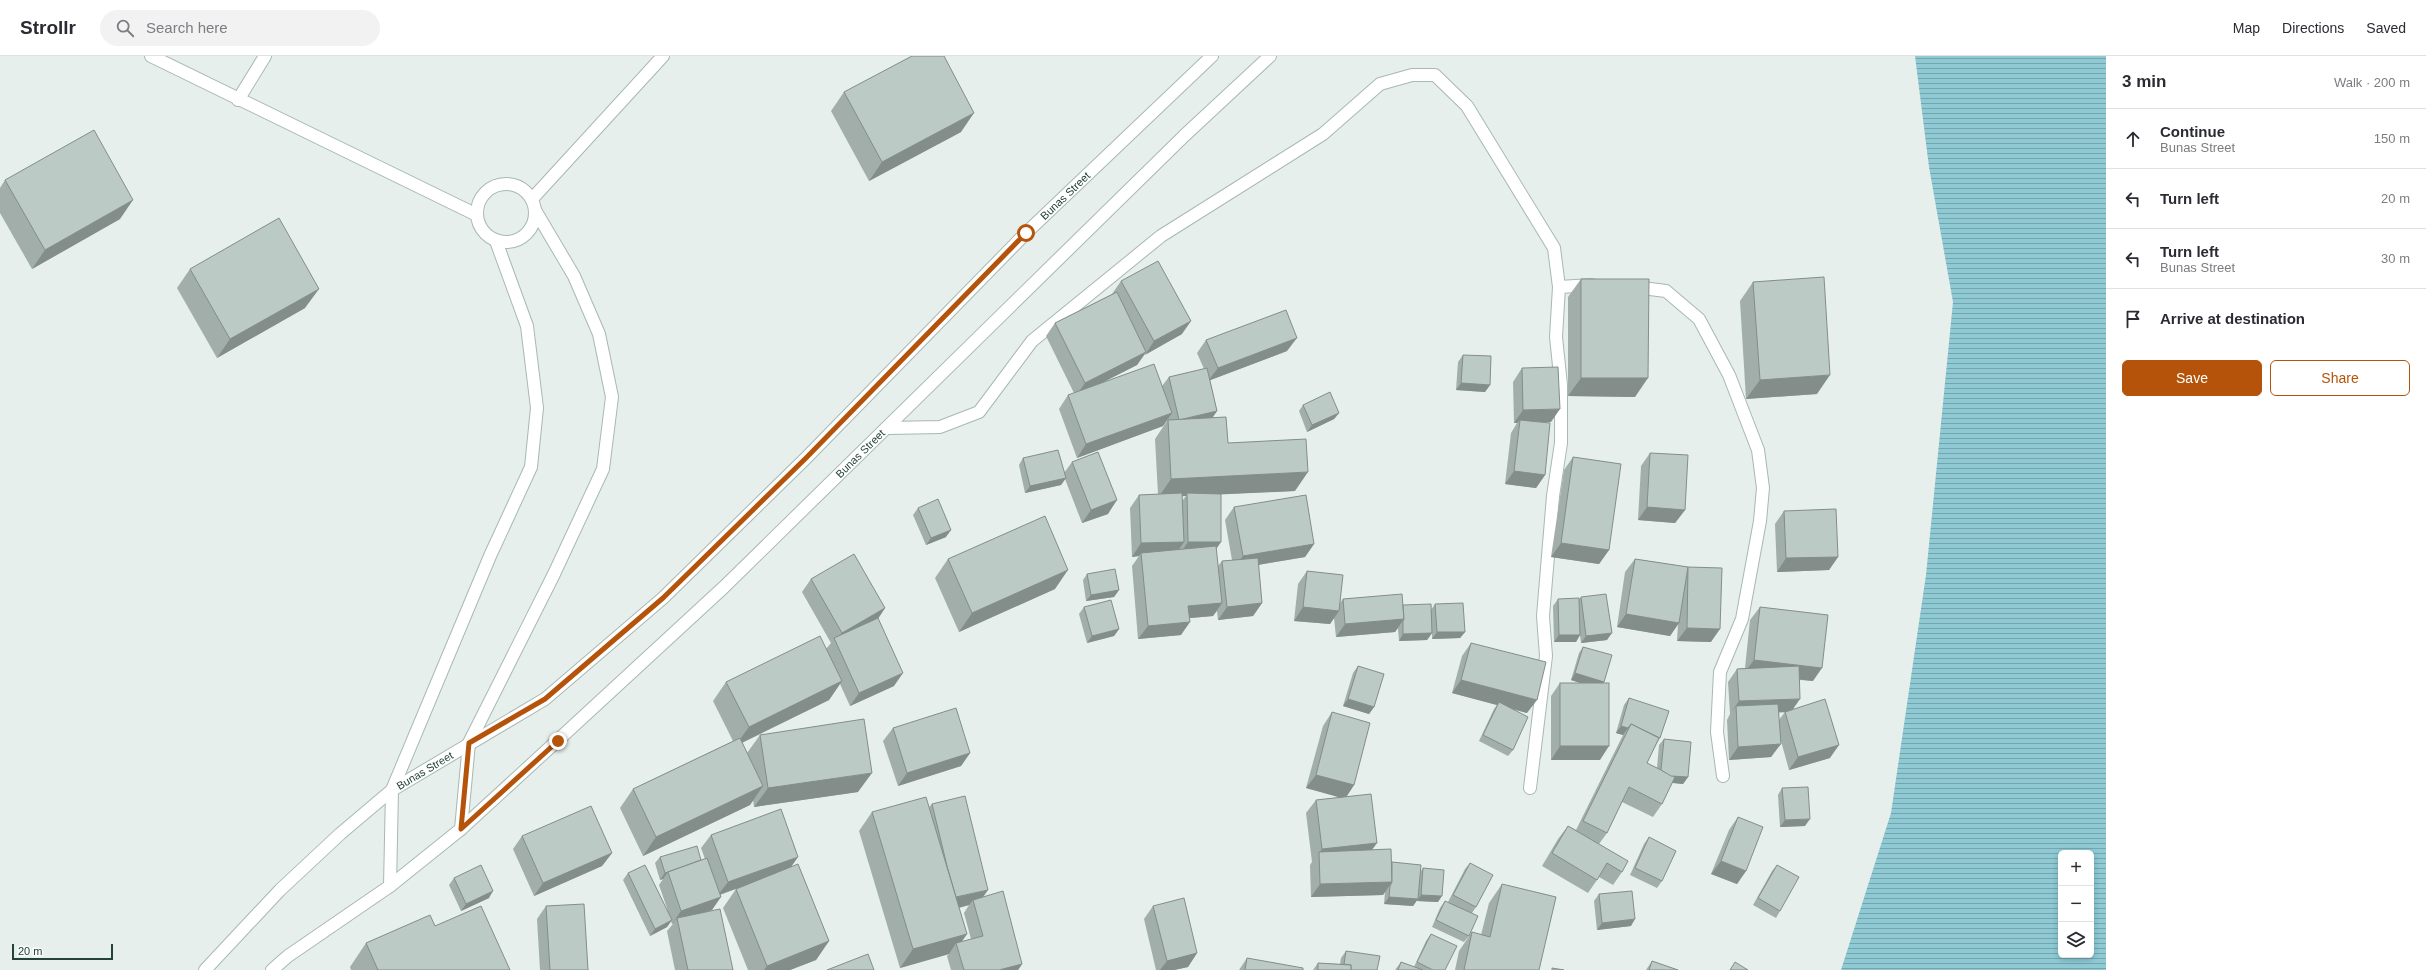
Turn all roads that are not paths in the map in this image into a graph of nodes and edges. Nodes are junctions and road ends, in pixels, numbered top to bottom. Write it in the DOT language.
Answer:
graph roads {
  1 [pos="151,56"];
  2 [pos="265,56"];
  3 [pos="663,56"];
  4 [pos="1212,56"];
  5 [pos="1270,56"];
  6 [pos="238,100"];
  7 [pos="533,205"];
  8 [pos="476,215"];
  9 [pos="496,241"];
  10 [pos="1603,284"];
  11 [pos="1618,285"];
  12 [pos="1559,287"];
  13 [pos="888,428"];
  14 [pos="469,743"];
  15 [pos="1723,776"];
  16 [pos="1530,788"];
  17 [pos="392,790"];
  18 [pos="461,829"];
  19 [pos="390,886"];
  20 [pos="205,970"];
  21 [pos="272,970"];
  1 -- 6 [label="street"];
  2 -- 6 [label="street"];
  3 -- 7 [label="street"];
  4 -- 14 [label="street, Bunas Street"];
  5 -- 13 [label="street, Bunas Street"];
  6 -- 8 [label="street"];
  7 -- 8 [label="street"];
  7 -- 9 [label="street"];
  7 -- 14 [label="street"];
  8 -- 9 [label="street"];
  9 -- 17 [label="street"];
  10 -- 12 [label="street"];
  11 -- 15 [label="street"];
  12 -- 13 [label="street"];
  12 -- 16 [label="street"];
  13 -- 18 [label="street, Bunas Street"];
  14 -- 17 [label="street, Bunas Street"];
  14 -- 18 [label="street"];
  17 -- 19 [label="street"];
  17 -- 20 [label="street, Bunas Street"];
  18 -- 19 [label="street, Bunas Street"];
  19 -- 21 [label="street"];
}
